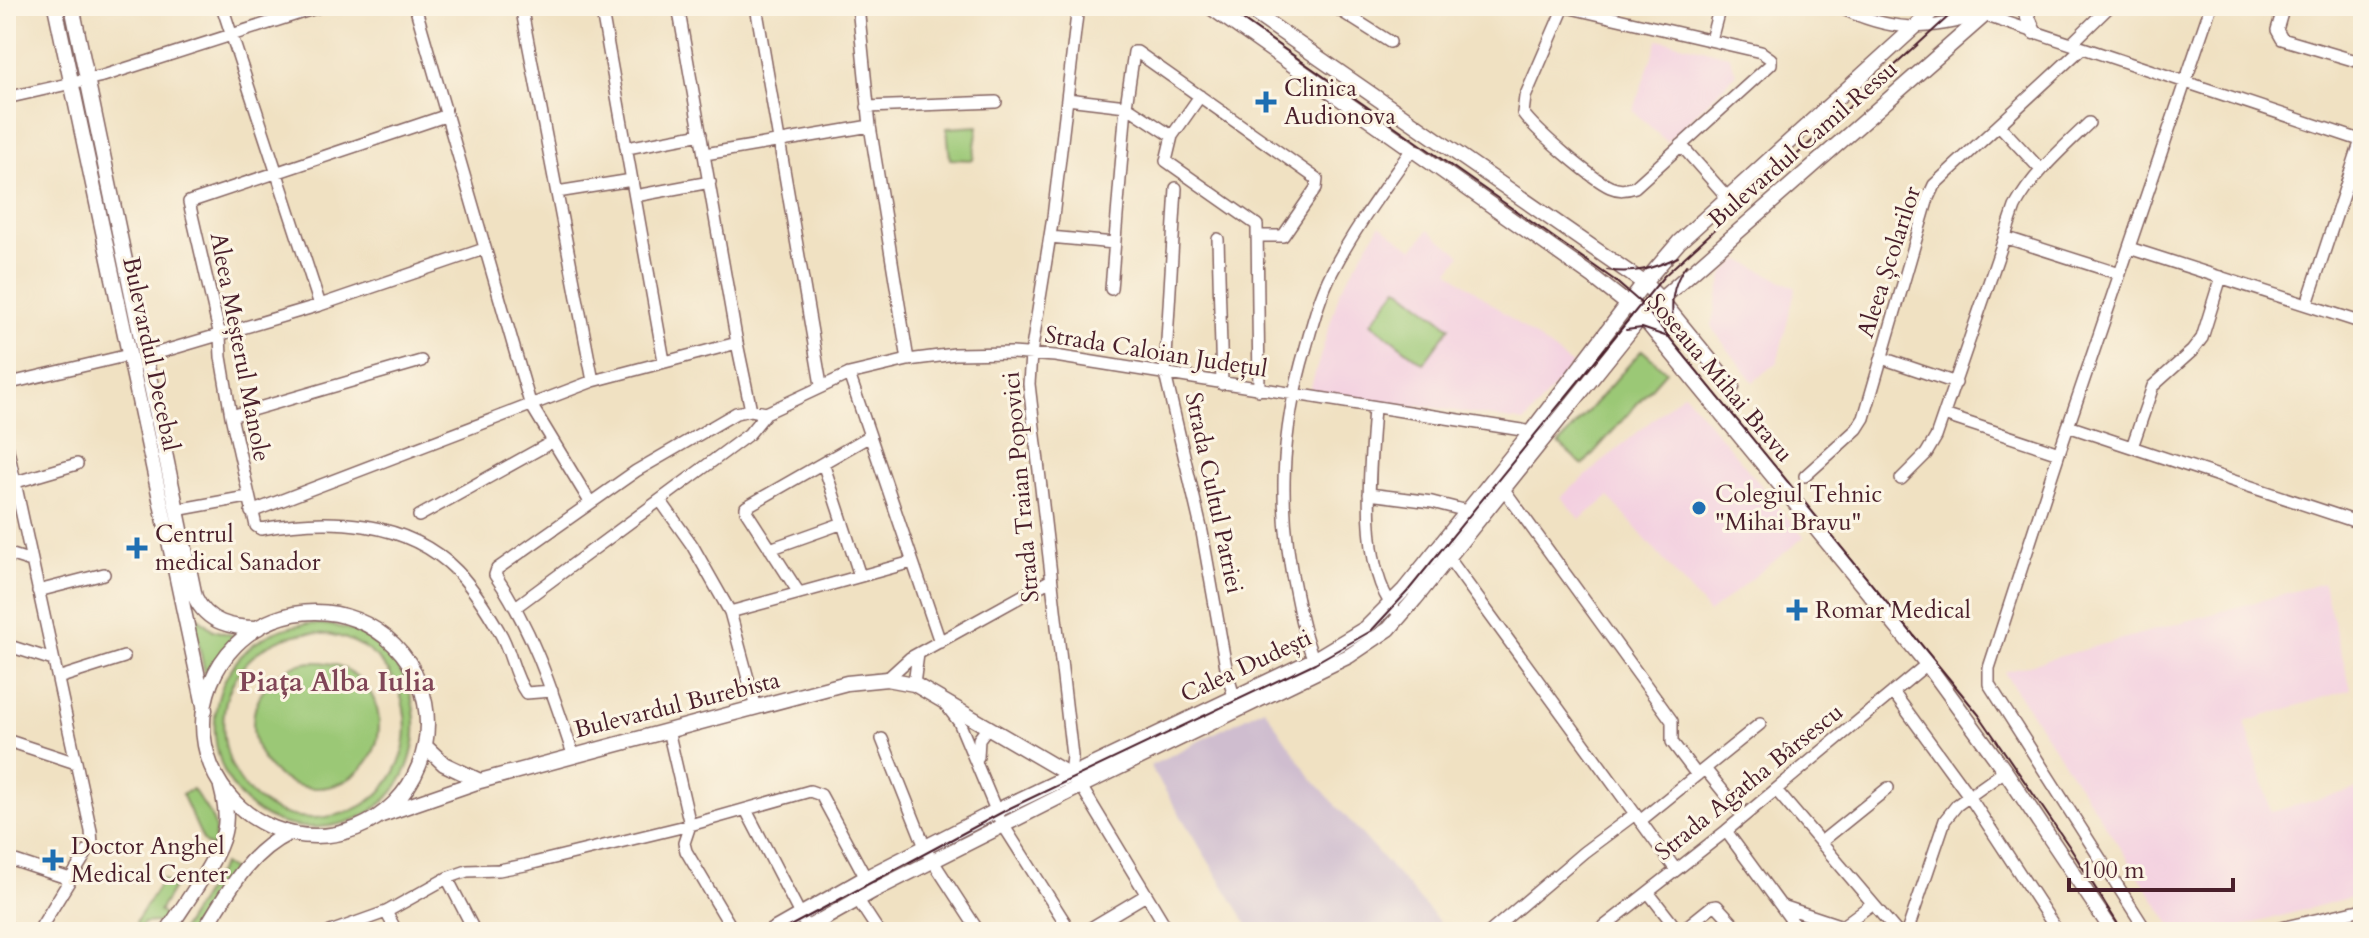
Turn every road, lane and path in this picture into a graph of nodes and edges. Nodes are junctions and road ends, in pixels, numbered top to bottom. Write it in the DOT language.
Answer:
graph roads {
  1 [pos="55,6"];
  2 [pos="72,6"];
  3 [pos="222,6"];
  4 [pos="322,6"];
  5 [pos="415,6"];
  6 [pos="521,6"];
  7 [pos="601,6"];
  8 [pos="678,6"];
  9 [pos="756,6"];
  10 [pos="858,6"];
  11 [pos="1078,6"];
  12 [pos="1209,6"];
  13 [pos="1244,6"];
  14 [pos="1333,6"];
  15 [pos="1360,6"];
  16 [pos="1563,6"];
  17 [pos="1720,6"];
  18 [pos="1837,6"];
  19 [pos="1938,6"];
  20 [pos="2023,6"];
  21 [pos="2110,6"];
  22 [pos="2211,6"];
  23 [pos="2284,6"];
  24 [pos="1990,11"];
  25 [pos="1355,21"];
  26 [pos="1914,28"];
  27 [pos="2034,32"];
  28 [pos="232,35"];
  29 [pos="1711,40"];
  30 [pos="1390,42"];
  31 [pos="2076,46"];
  32 [pos="2363,63"];
  33 [pos="88,80"];
  34 [pos="2186,82"];
  35 [pos="72,84"];
  36 [pos="1200,96"];
  37 [pos="6,98"];
  38 [pos="1067,99"];
  39 [pos="996,102"];
  40 [pos="1126,106"];
  41 [pos="867,107"];
  42 [pos="445,116"];
  43 [pos="2089,123"];
  44 [pos="1999,125"];
  45 [pos="870,126"];
  46 [pos="701,134"];
  47 [pos="1172,136"];
  48 [pos="2362,138"];
  49 [pos="779,139"];
  50 [pos="1681,145"];
  51 [pos="627,148"];
  52 [pos="1412,149"];
  53 [pos="705,154"];
  54 [pos="2041,170"];
  55 [pos="277,174"];
  56 [pos="632,180"];
  57 [pos="710,182"];
  58 [pos="1176,188"];
  59 [pos="557,192"];
  60 [pos="635,196"];
  61 [pos="1727,197"];
  62 [pos="1258,236"];
  63 [pos="1050,237"];
  64 [pos="2004,237"];
  65 [pos="1218,239"];
  66 [pos="1114,243"];
  67 [pos="2129,248"];
  68 [pos="484,249"];
  69 [pos="1673,249"];
  70 [pos="1613,262"];
  71 [pos="1692,271"];
  72 [pos="2120,274"];
  73 [pos="2221,277"];
  74 [pos="1599,281"];
  75 [pos="1644,283"];
  76 [pos="1111,289"];
  77 [pos="1660,299"];
  78 [pos="1630,304"];
  79 [pos="2307,304"];
  80 [pos="320,305"];
  81 [pos="1642,316"];
  82 [pos="2363,323"];
  83 [pos="1685,329"];
  84 [pos="220,336"];
  85 [pos="737,343"];
  86 [pos="1667,346"];
  87 [pos="1031,354"];
  88 [pos="137,356"];
  89 [pos="1882,358"];
  90 [pos="908,360"];
  91 [pos="421,361"];
  92 [pos="664,361"];
  93 [pos="849,374"];
  94 [pos="1165,374"];
  95 [pos="593,381"];
  96 [pos="1956,383"];
  97 [pos="6,384"];
  98 [pos="1222,384"];
  99 [pos="821,385"];
  100 [pos="1732,387"];
  101 [pos="1259,390"];
  102 [pos="1292,395"];
  103 [pos="530,403"];
  104 [pos="1374,407"];
  105 [pos="751,410"];
  106 [pos="766,413"];
  107 [pos="1944,415"];
  108 [pos="231,416"];
  109 [pos="2068,426"];
  110 [pos="870,436"];
  111 [pos="1538,436"];
  112 [pos="6,441"];
  113 [pos="552,442"];
  114 [pos="2132,447"];
  115 [pos="2059,453"];
  116 [pos="823,463"];
  117 [pos="77,464"];
  118 [pos="1805,476"];
  119 [pos="1901,479"];
  120 [pos="16,482"];
  121 [pos="1499,484"];
  122 [pos="1369,494"];
  123 [pos="247,497"];
  124 [pos="660,500"];
  125 [pos="590,502"];
  126 [pos="2363,506"];
  127 [pos="176,510"];
  128 [pos="1467,511"];
  129 [pos="251,512"];
  130 [pos="419,516"];
  131 [pos="843,523"];
  132 [pos="2360,523"];
  133 [pos="770,549"];
  134 [pos="1444,551"];
  135 [pos="6,553"];
  136 [pos="31,561"];
  137 [pos="912,562"];
  138 [pos="104,574"];
  139 [pos="860,576"];
  140 [pos="1051,580"];
  141 [pos="38,591"];
  142 [pos="799,593"];
  143 [pos="517,606"];
  144 [pos="1396,610"];
  145 [pos="730,612"];
  146 [pos="258,628"];
  147 [pos="940,642"];
  148 [pos="6,645"];
  149 [pos="918,654"];
  150 [pos="124,657"];
  151 [pos="53,660"];
  152 [pos="1927,664"];
  153 [pos="1316,666"];
  154 [pos="58,678"];
  155 [pos="887,679"];
  156 [pos="914,684"];
  157 [pos="552,691"];
  158 [pos="1893,692"];
  159 [pos="941,698"];
  160 [pos="1236,703"];
  161 [pos="756,708"];
  162 [pos="205,710"];
  163 [pos="1760,724"];
  164 [pos="988,727"];
  165 [pos="668,730"];
  166 [pos="882,739"];
  167 [pos="6,740"];
  168 [pos="425,746"];
  169 [pos="573,754"];
  170 [pos="76,763"];
  171 [pos="979,766"];
  172 [pos="2005,771"];
  173 [pos="1701,772"];
  174 [pos="1070,774"];
  175 [pos="480,781"];
  176 [pos="220,783"];
  177 [pos="1081,786"];
  178 [pos="1888,788"];
  179 [pos="1776,790"];
  180 [pos="1969,796"];
  181 [pos="746,810"];
  182 [pos="996,811"];
  183 [pos="379,816"];
  184 [pos="1743,816"];
  185 [pos="1638,818"];
  186 [pos="690,825"];
  187 [pos="1003,825"];
  188 [pos="1726,831"];
  189 [pos="289,833"];
  190 [pos="1821,842"];
  191 [pos="925,848"];
  192 [pos="6,858"];
  193 [pos="932,862"];
  194 [pos="1676,870"];
  195 [pos="447,878"];
  196 [pos="70,879"];
  197 [pos="869,885"];
  198 [pos="1648,892"];
  199 [pos="854,893"];
  200 [pos="1146,895"];
  201 [pos="1872,904"];
  202 [pos="1780,905"];
  203 [pos="2363,909"];
  204 [pos="386,912"];
  205 [pos="803,925"];
  206 [pos="6,927"];
  207 [pos="1838,929"];
  208 [pos="2269,931"];
  209 [pos="21,932"];
  210 [pos="38,932"];
  211 [pos="167,932"];
  212 [pos="203,932"];
  213 [pos="330,932"];
  214 [pos="397,932"];
  215 [pos="475,932"];
  216 [pos="734,932"];
  217 [pos="770,932"];
  218 [pos="879,932"];
  219 [pos="979,932"];
  220 [pos="1071,932"];
  221 [pos="1084,932"];
  222 [pos="1169,932"];
  223 [pos="1490,932"];
  224 [pos="1597,932"];
  225 [pos="1680,932"];
  226 [pos="1741,932"];
  227 [pos="1800,932"];
  228 [pos="1897,932"];
  229 [pos="1907,932"];
  230 [pos="2058,932"];
  231 [pos="2113,932"];
  232 [pos="2147,932"];
  1 -- 35 [label="main road, Bulevardul Decebal"];
  2 -- 33 [label="main road, Bulevardul Decebal"];
  3 -- 28 [label="street"];
  4 -- 28 [label="street"];
  5 -- 42 [label="street"];
  6 -- 59 [label="street"];
  7 -- 51 [label="street"];
  8 -- 46 [label="street"];
  9 -- 49 [label="street"];
  10 -- 41 [label="street"];
  11 -- 38 [label="street, Strada Traian Popovici"];
  12 -- 52 [label="main road, Șoseaua Mihai Bravu"];
  13 -- 70 [label="main road, Șoseaua Mihai Bravu"];
  14 -- 25 [label="street"];
  15 -- 25 [label="street"];
  16 -- 29 [label="street"];
  16 -- 50 [label="street"];
  17 -- 29 [label="street"];
  18 -- 26 [label="street"];
  19 -- 24 [label="street"];
  19 -- 26 [label="main road, Bulevardul Camil Ressu"];
  20 -- 27 [label="main road"];
  21 -- 31 [label="street, Aleea Școlarilor"];
  22 -- 34 [label="street"];
  23 -- 32 [label="street"];
  24 -- 26 [label="street"];
  24 -- 27 [label="street"];
  24 -- 71 [label="main road, Bulevardul Camil Ressu"];
  25 -- 30 [label="street"];
  26 -- 61 [label="main road, Bulevardul Camil Ressu"];
  27 -- 31 [label="street"];
  28 -- 33 [label="street"];
  28 -- 55 [label="street"];
  29 -- 50 [label="street"];
  31 -- 34 [label="street"];
  31 -- 44 [label="street, Aleea Școlarilor"];
  33 -- 35 [label="street"];
  33 -- 88 [label="main road, Bulevardul Decebal"];
  34 -- 48 [label="street"];
  34 -- 67 [label="street"];
  35 -- 37 [label="street"];
  35 -- 88 [label="main road, Bulevardul Decebal"];
  36 -- 40 [label="street"];
  36 -- 47 [label="street"];
  36 -- 62 [label="street"];
  38 -- 40 [label="street"];
  38 -- 63 [label="street, Strada Traian Popovici"];
  39 -- 41 [label="street"];
  40 -- 47 [label="street"];
  40 -- 66 [label="street"];
  41 -- 45 [label="street"];
  42 -- 55 [label="street, Aleea Meșterul Manole"];
  42 -- 68 [label="street"];
  43 -- 54 [label="street"];
  44 -- 54 [label="street"];
  44 -- 89 [label="street, Aleea Școlarilor"];
  45 -- 49 [label="street"];
  45 -- 90 [label="street"];
  46 -- 51 [label="street"];
  46 -- 53 [label="street"];
  47 -- 62 [label="street"];
  48 -- 79 [label="street"];
  49 -- 53 [label="street"];
  49 -- 99 [label="street"];
  50 -- 61 [label="street"];
  51 -- 56 [label="street"];
  52 -- 74 [label="main road, Șoseaua Mihai Bravu"];
  52 -- 102 [label="street"];
  53 -- 57 [label="street"];
  54 -- 64 [label="street"];
  55 -- 80 [label="street"];
  55 -- 84 [label="street, Aleea Meșterul Manole"];
  56 -- 59 [label="street"];
  56 -- 60 [label="street"];
  57 -- 60 [label="street"];
  57 -- 85 [label="street"];
  58 -- 94 [label="street, Strada Cultul Patriei"];
  59 -- 95 [label="street"];
  60 -- 92 [label="street"];
  61 -- 69 [label="main road, Bulevardul Camil Ressu"];
  62 -- 101 [label="street"];
  63 -- 66 [label="street"];
  63 -- 87 [label="street, Strada Traian Popovici"];
  64 -- 72 [label="street"];
  64 -- 96 [label="street"];
  65 -- 98 [label="street"];
  66 -- 76 [label="street"];
  67 -- 72 [label="street"];
  67 -- 73 [label="street"];
  68 -- 80 [label="street"];
  68 -- 103 [label="street"];
  69 -- 71 [label="main road"];
  69 -- 75 [label="main road, Bulevardul Camil Ressu"];
  70 -- 74 [label="main road"];
  70 -- 75 [label="main road, Șoseaua Mihai Bravu"];
  71 -- 77 [label="main road, Bulevardul Camil Ressu"];
  72 -- 109 [label="street"];
  73 -- 79 [label="street"];
  73 -- 114 [label="street"];
  74 -- 78 [label="main road, Șoseaua Mihai Bravu"];
  75 -- 77 [label="main road, Șoseaua Mihai Bravu"];
  75 -- 78 [label="main road, Bulevardul Camil Ressu"];
  77 -- 81 [label="main road, Bulevardul Camil Ressu"];
  77 -- 83 [label="main road, Șoseaua Mihai Bravu"];
  78 -- 81 [label="main road, Șoseaua Mihai Bravu"];
  78 -- 111 [label="main road, Calea Dudești"];
  79 -- 82 [label="street"];
  80 -- 84 [label="street"];
  81 -- 86 [label="main road, Șoseaua Mihai Bravu"];
  81 -- 111 [label="main road, Calea Dudești"];
  83 -- 86 [label="main road"];
  83 -- 100 [label="main road, Șoseaua Mihai Bravu"];
  84 -- 88 [label="street"];
  84 -- 108 [label="street, Aleea Meșterul Manole"];
  85 -- 92 [label="street"];
  85 -- 105 [label="street"];
  86 -- 152 [label="main road, Șoseaua Mihai Bravu"];
  87 -- 90 [label="street, Strada Caloian Județul"];
  87 -- 94 [label="street, Strada Caloian Județul"];
  87 -- 140 [label="street, Strada Traian Popovici"];
  88 -- 97 [label="street"];
  88 -- 127 [label="main road, Bulevardul Decebal"];
  88 -- 162 [label="main road, Bulevardul Decebal"];
  89 -- 96 [label="street"];
  89 -- 118 [label="street, Aleea Școlarilor"];
  90 -- 93 [label="street, Strada Caloian Județul"];
  91 -- 108 [label="street"];
  92 -- 95 [label="street"];
  93 -- 99 [label="street, Strada Caloian Județul"];
  93 -- 110 [label="street"];
  94 -- 98 [label="street, Strada Caloian Județul"];
  94 -- 160 [label="street, Strada Cultul Patriei"];
  95 -- 103 [label="street"];
  96 -- 107 [label="street"];
  98 -- 101 [label="street, Strada Caloian Județul"];
  99 -- 106 [label="street, Strada Caloian Județul"];
  101 -- 102 [label="street, Strada Caloian Județul"];
  102 -- 104 [label="street, Strada Caloian Județul"];
  102 -- 153 [label="street"];
  103 -- 113 [label="street"];
  103 -- 129 [label="street"];
  104 -- 111 [label="street, Strada Caloian Județul"];
  104 -- 122 [label="street"];
  105 -- 106 [label="street"];
  105 -- 125 [label="street"];
  106 -- 124 [label="street, Strada Caloian Județul"];
  107 -- 115 [label="street"];
  107 -- 119 [label="street"];
  108 -- 123 [label="street, Aleea Meșterul Manole"];
  109 -- 114 [label="street"];
  109 -- 115 [label="street"];
  110 -- 116 [label="street"];
  110 -- 137 [label="street"];
  111 -- 121 [label="main road, Calea Dudești"];
  112 -- 120 [label="street"];
  113 -- 125 [label="street"];
  113 -- 130 [label="street"];
  114 -- 132 [label="street"];
  115 -- 232 [label="street"];
  116 -- 131 [label="street"];
  116 -- 133 [label="street"];
  117 -- 120 [label="street"];
  120 -- 136 [label="street"];
  121 -- 128 [label="main road, Calea Dudești"];
  121 -- 134 [label="main road, Calea Dudești"];
  121 -- 173 [label="street"];
  122 -- 128 [label="street"];
  122 -- 144 [label="street"];
  123 -- 127 [label="street"];
  123 -- 129 [label="street, Aleea Meșterul Manole"];
  124 -- 143 [label="street, Strada Caloian Județul"];
  124 -- 145 [label="street"];
  125 -- 143 [label="street"];
  126 -- 132 [label="street"];
  127 -- 146 [label="main road, Bulevardul Decebal"];
  128 -- 134 [label="main road, Calea Dudești"];
  129 -- 157 [label="street"];
  131 -- 133 [label="street"];
  131 -- 139 [label="street"];
  133 -- 142 [label="street"];
  134 -- 144 [label="main road, Calea Dudești"];
  134 -- 185 [label="street"];
  135 -- 136 [label="street"];
  136 -- 141 [label="street"];
  137 -- 139 [label="street"];
  137 -- 147 [label="street"];
  138 -- 141 [label="street"];
  139 -- 142 [label="street"];
  140 -- 147 [label="street"];
  140 -- 174 [label="street, Strada Traian Popovici"];
  141 -- 151 [label="street"];
  142 -- 145 [label="street"];
  143 -- 157 [label="street"];
  144 -- 153 [label="main road, Calea Dudești"];
  145 -- 161 [label="street"];
  146 -- 162 [label="main road"];
  146 -- 168 [label="main road"];
  147 -- 149 [label="street"];
  148 -- 151 [label="street"];
  149 -- 155 [label="street"];
  149 -- 156 [label="street"];
  150 -- 154 [label="street"];
  151 -- 154 [label="street"];
  152 -- 158 [label="street, Strada Agatha Bârsescu"];
  152 -- 172 [label="main road, Șoseaua Mihai Bravu"];
  153 -- 160 [label="main road, Calea Dudești"];
  154 -- 170 [label="street"];
  155 -- 156 [label="main road, Bulevardul Burebista"];
  155 -- 161 [label="main road, Bulevardul Burebista"];
  156 -- 159 [label="main road, Bulevardul Burebista"];
  157 -- 169 [label="street"];
  158 -- 179 [label="street, Strada Agatha Bârsescu"];
  158 -- 180 [label="street"];
  159 -- 164 [label="main road, Bulevardul Burebista"];
  159 -- 171 [label="street"];
  160 -- 174 [label="main road, Calea Dudești"];
  160 -- 177 [label="main road, Calea Dudești"];
  161 -- 165 [label="main road, Bulevardul Burebista"];
  162 -- 176 [label="main road"];
  163 -- 173 [label="street"];
  164 -- 171 [label="street"];
  164 -- 174 [label="main road, Bulevardul Burebista"];
  165 -- 169 [label="main road, Bulevardul Burebista"];
  165 -- 186 [label="street"];
  166 -- 191 [label="street"];
  167 -- 170 [label="street"];
  168 -- 175 [label="main road"];
  168 -- 183 [label="main road"];
  169 -- 175 [label="main road, Bulevardul Burebista"];
  170 -- 196 [label="street"];
  171 -- 182 [label="street"];
  172 -- 180 [label="street"];
  172 -- 231 [label="main road, Șoseaua Mihai Bravu"];
  173 -- 184 [label="street"];
  173 -- 185 [label="street"];
  174 -- 177 [label="main road, Bulevardul Burebista"];
  174 -- 182 [label="main road, Calea Dudești"];
  175 -- 183 [label="main road, Bulevardul Burebista"];
  176 -- 189 [label="main road"];
  176 -- 211 [label="main road"];
  177 -- 187 [label="main road, Calea Dudești"];
  177 -- 200 [label="street"];
  178 -- 190 [label="street"];
  179 -- 184 [label="street, Strada Agatha Bârsescu"];
  179 -- 190 [label="street"];
  180 -- 229 [label="street"];
  180 -- 230 [label="street"];
  181 -- 186 [label="street"];
  181 -- 197 [label="street"];
  181 -- 205 [label="street"];
  182 -- 187 [label="street"];
  182 -- 191 [label="main road, Calea Dudești"];
  183 -- 189 [label="main road"];
  184 -- 188 [label="street, Strada Agatha Bârsescu"];
  185 -- 194 [label="street"];
  185 -- 223 [label="street"];
  186 -- 195 [label="street"];
  186 -- 216 [label="street"];
  187 -- 193 [label="main road, Calea Dudești"];
  187 -- 220 [label="street"];
  188 -- 194 [label="street, Strada Agatha Bârsescu"];
  188 -- 202 [label="street"];
  189 -- 212 [label="main road"];
  190 -- 201 [label="street"];
  191 -- 193 [label="street"];
  191 -- 197 [label="main road, Calea Dudești"];
  192 -- 196 [label="street"];
  193 -- 197 [label="main road, Calea Dudești"];
  193 -- 219 [label="street"];
  194 -- 198 [label="street, Strada Agatha Bârsescu"];
  195 -- 204 [label="street"];
  195 -- 215 [label="street"];
  196 -- 210 [label="street"];
  197 -- 199 [label="main road, Calea Dudești"];
  198 -- 224 [label="street, Strada Agatha Bârsescu"];
  198 -- 225 [label="street"];
  199 -- 205 [label="main road, Calea Dudești"];
  199 -- 218 [label="street"];
  200 -- 221 [label="street"];
  200 -- 222 [label="street"];
  201 -- 207 [label="street"];
  201 -- 228 [label="street"];
  202 -- 207 [label="street"];
  202 -- 227 [label="street"];
  203 -- 208 [label="street"];
  204 -- 213 [label="street"];
  204 -- 214 [label="street"];
  205 -- 217 [label="main road, Calea Dudești"];
  206 -- 209 [label="street"];
  225 -- 226 [label="street"];
}
